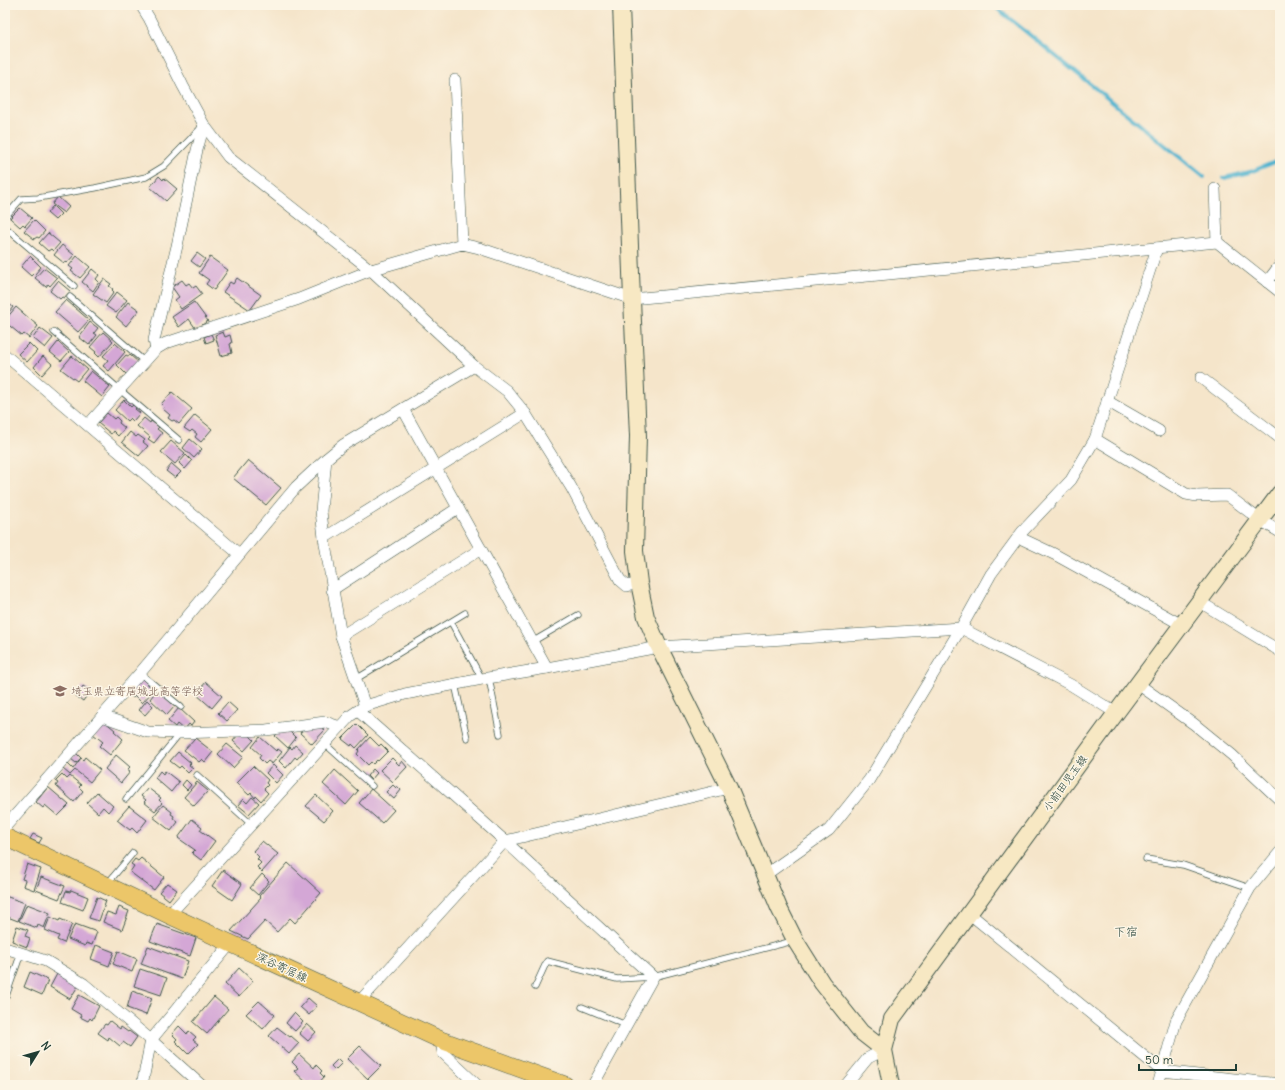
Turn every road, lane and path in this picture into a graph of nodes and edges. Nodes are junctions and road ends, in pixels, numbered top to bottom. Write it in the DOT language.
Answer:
graph roads {
  1 [pos="141,5"];
  2 [pos="621,5"];
  3 [pos="455,80"];
  4 [pos="204,125"];
  5 [pos="1215,189"];
  6 [pos="5,217"];
  7 [pos="5,227"];
  8 [pos="1217,242"];
  9 [pos="462,244"];
  10 [pos="1157,248"];
  11 [pos="1280,265"];
  12 [pos="371,270"];
  13 [pos="1267,282"];
  14 [pos="74,286"];
  15 [pos="1280,292"];
  16 [pos="70,297"];
  17 [pos="632,299"];
  18 [pos="54,332"];
  19 [pos="156,349"];
  20 [pos="5,355"];
  21 [pos="145,362"];
  22 [pos="474,366"];
  23 [pos="1201,378"];
  24 [pos="120,390"];
  25 [pos="1107,401"];
  26 [pos="403,409"];
  27 [pos="525,413"];
  28 [pos="88,425"];
  29 [pos="1159,430"];
  30 [pos="1280,438"];
  31 [pos="1095,439"];
  32 [pos="179,440"];
  33 [pos="326,459"];
  34 [pos="436,468"];
  35 [pos="1280,493"];
  36 [pos="458,508"];
  37 [pos="1260,520"];
  38 [pos="1280,532"];
  39 [pos="1018,537"];
  40 [pos="324,538"];
  41 [pos="481,549"];
  42 [pos="239,554"];
  43 [pos="639,583"];
  44 [pos="332,590"];
  45 [pos="1200,602"];
  46 [pos="465,613"];
  47 [pos="578,615"];
  48 [pos="450,622"];
  49 [pos="1182,625"];
  50 [pos="961,628"];
  51 [pos="340,636"];
  52 [pos="532,642"];
  53 [pos="659,648"];
  54 [pos="1280,651"];
  55 [pos="547,668"];
  56 [pos="140,673"];
  57 [pos="486,678"];
  58 [pos="356,679"];
  59 [pos="455,684"];
  60 [pos="1138,684"];
  61 [pos="181,707"];
  62 [pos="362,709"];
  63 [pos="1116,713"];
  64 [pos="102,716"];
  65 [pos="340,727"];
  66 [pos="180,733"];
  67 [pos="500,734"];
  68 [pos="467,738"];
  69 [pos="325,744"];
  70 [pos="197,775"];
  71 [pos="372,786"];
  72 [pos="729,788"];
  73 [pos="126,799"];
  74 [pos="1280,800"];
  75 [pos="251,824"];
  76 [pos="5,827"];
  77 [pos="5,837"];
  78 [pos="505,842"];
  79 [pos="1280,852"];
  80 [pos="133,853"];
  81 [pos="1146,859"];
  82 [pos="765,875"];
  83 [pos="106,885"];
  84 [pos="1250,888"];
  85 [pos="970,914"];
  86 [pos="169,915"];
  87 [pos="795,940"];
  88 [pos="231,943"];
  89 [pos="5,948"];
  90 [pos="21,953"];
  91 [pos="653,977"];
  92 [pos="535,987"];
  93 [pos="6,996"];
  94 [pos="359,1002"];
  95 [pos="582,1007"];
  96 [pos="626,1025"];
  97 [pos="151,1040"];
  98 [pos="441,1040"];
  99 [pos="884,1050"];
  100 [pos="1162,1071"];
  101 [pos="1261,1083"];
  102 [pos="1280,1084"];
  103 [pos="142,1085"];
  104 [pos="201,1085"];
  105 [pos="477,1085"];
  106 [pos="565,1085"];
  107 [pos="593,1085"];
  108 [pos="846,1085"];
  109 [pos="891,1085"];
  110 [pos="1158,1085"];
  1 -- 4 [label="street"];
  2 -- 17 [label="street"];
  3 -- 9 [label="street"];
  4 -- 6 [label="lane"];
  4 -- 12 [label="street"];
  4 -- 19 [label="street"];
  5 -- 8 [label="street"];
  7 -- 14 [label="lane"];
  8 -- 10 [label="street"];
  8 -- 13 [label="street"];
  9 -- 12 [label="street"];
  9 -- 17 [label="street"];
  10 -- 17 [label="street"];
  10 -- 25 [label="street"];
  11 -- 13 [label="street"];
  12 -- 19 [label="street"];
  12 -- 22 [label="street"];
  13 -- 15 [label="street"];
  16 -- 21 [label="lane"];
  17 -- 43 [label="street"];
  18 -- 24 [label="lane"];
  19 -- 21 [label="street"];
  20 -- 28 [label="street"];
  21 -- 24 [label="street"];
  22 -- 26 [label="street"];
  22 -- 27 [label="street"];
  23 -- 30 [label="street"];
  24 -- 28 [label="street"];
  24 -- 32 [label="lane"];
  25 -- 29 [label="street"];
  25 -- 31 [label="street"];
  26 -- 33 [label="street"];
  26 -- 34 [label="street"];
  27 -- 34 [label="street"];
  27 -- 43 [label="street"];
  28 -- 42 [label="street"];
  31 -- 37 [label="street"];
  31 -- 39 [label="street"];
  33 -- 40 [label="street"];
  33 -- 42 [label="street"];
  34 -- 36 [label="street"];
  34 -- 40 [label="street"];
  35 -- 37 [label="street, 小前田児玉線"];
  36 -- 41 [label="street"];
  36 -- 44 [label="street"];
  37 -- 38 [label="street"];
  37 -- 45 [label="street, 小前田児玉線"];
  39 -- 49 [label="street"];
  39 -- 50 [label="street"];
  40 -- 44 [label="street"];
  41 -- 51 [label="street"];
  41 -- 52 [label="street"];
  42 -- 56 [label="street"];
  43 -- 53 [label="street"];
  44 -- 51 [label="street"];
  45 -- 49 [label="street, 小前田児玉線"];
  45 -- 54 [label="street"];
  46 -- 48 [label="lane"];
  47 -- 52 [label="lane"];
  48 -- 57 [label="lane"];
  48 -- 58 [label="lane"];
  49 -- 60 [label="street, 小前田児玉線"];
  50 -- 53 [label="street"];
  50 -- 63 [label="street"];
  50 -- 82 [label="street"];
  51 -- 58 [label="street"];
  52 -- 55 [label="street"];
  53 -- 55 [label="street"];
  53 -- 72 [label="street"];
  55 -- 57 [label="street"];
  56 -- 61 [label="lane"];
  56 -- 64 [label="street"];
  57 -- 59 [label="street"];
  57 -- 67 [label="lane"];
  58 -- 62 [label="street"];
  59 -- 62 [label="street"];
  59 -- 68 [label="lane"];
  60 -- 63 [label="street, 小前田児玉線"];
  60 -- 74 [label="street"];
  62 -- 65 [label="street"];
  62 -- 78 [label="street"];
  63 -- 85 [label="street, 小前田児玉線"];
  64 -- 66 [label="street"];
  64 -- 76 [label="street"];
  65 -- 66 [label="street"];
  65 -- 69 [label="street"];
  66 -- 73 [label="lane"];
  69 -- 71 [label="lane"];
  69 -- 75 [label="street"];
  70 -- 75 [label="lane"];
  72 -- 78 [label="street"];
  72 -- 82 [label="street"];
  75 -- 86 [label="street"];
  77 -- 83 [label="main road, 深谷寄居線"];
  78 -- 91 [label="street"];
  78 -- 94 [label="street"];
  79 -- 84 [label="street"];
  80 -- 83 [label="lane"];
  81 -- 84 [label="lane"];
  82 -- 87 [label="street"];
  83 -- 86 [label="main road, 深谷寄居線"];
  84 -- 100 [label="street"];
  85 -- 99 [label="street, 小前田児玉線"];
  85 -- 100 [label="street"];
  86 -- 88 [label="main road, 深谷寄居線"];
  87 -- 91 [label="lane"];
  87 -- 99 [label="street"];
  88 -- 94 [label="main road, 深谷寄居線"];
  88 -- 97 [label="street"];
  89 -- 90 [label="street"];
  90 -- 93 [label="lane"];
  90 -- 97 [label="street"];
  91 -- 92 [label="lane"];
  91 -- 96 [label="street"];
  94 -- 98 [label="main road, 深谷寄居線"];
  95 -- 96 [label="lane"];
  96 -- 107 [label="street"];
  97 -- 103 [label="street"];
  97 -- 104 [label="street"];
  98 -- 105 [label="street"];
  98 -- 106 [label="main road, 深谷寄居線"];
  99 -- 108 [label="street"];
  99 -- 109 [label="street, 小前田児玉線"];
  100 -- 101 [label="street"];
  100 -- 110 [label="street"];
  101 -- 102 [label="street"];
}
